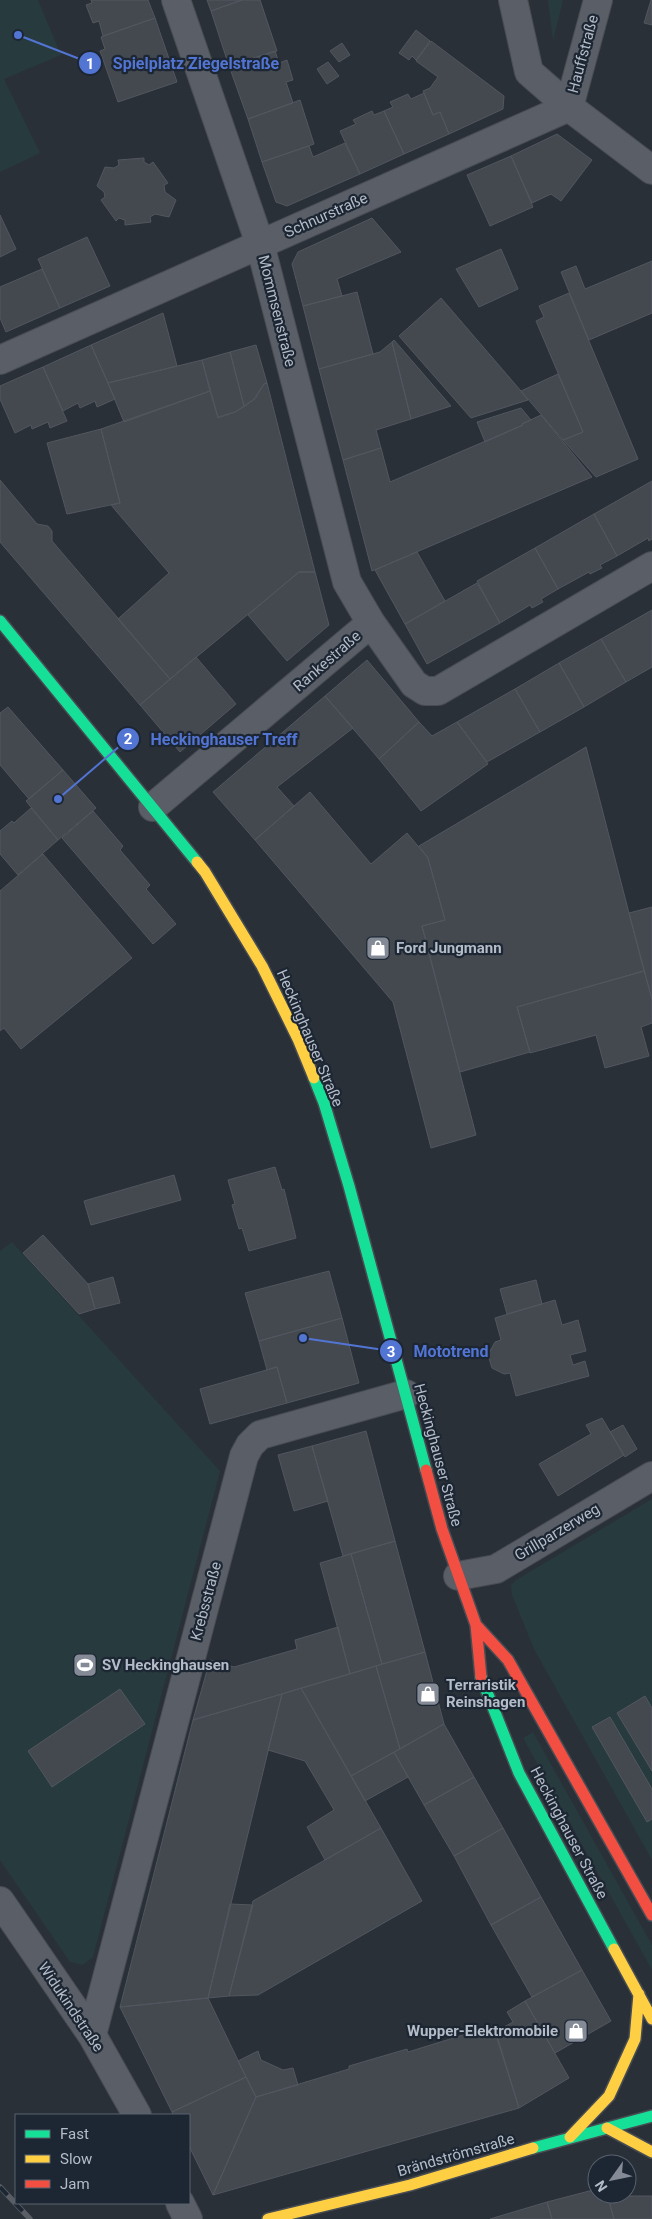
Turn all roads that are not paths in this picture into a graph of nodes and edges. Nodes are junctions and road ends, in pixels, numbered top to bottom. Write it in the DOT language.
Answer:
graph roads {
  1 [pos="176,0"];
  2 [pos="514,0"];
  3 [pos="598,0"];
  4 [pos="569,107"];
  5 [pos="652,170"];
  6 [pos="260,244"];
  7 [pos="0,360"];
  8 [pos="652,566"];
  9 [pos="0,621"];
  10 [pos="371,623"];
  11 [pos="153,808"];
  12 [pos="406,1394"];
  13 [pos="652,1476"];
  14 [pos="458,1576"];
  15 [pos="476,1625"];
  16 [pos="0,1902"];
  17 [pos="652,1915"];
  18 [pos="639,1994"];
  19 [pos="652,2019"];
  20 [pos="92,2035"];
  21 [pos="135,2114"];
  22 [pos="652,2116"];
  23 [pos="607,2128"];
  24 [pos="570,2137"];
  25 [pos="652,2152"];
  26 [pos="180,2204"];
  27 [pos="188,2219"];
  28 [pos="268,2219"];
  1 -- 6 [label="street, Mommsenstraße"];
  2 -- 4 [label="street"];
  3 -- 4 [label="street, Hauffstraße"];
  4 -- 5 [label="street"];
  4 -- 6 [label="street, Schnurstraße"];
  6 -- 7 [label="street, Schnurstraße"];
  6 -- 10 [label="street, Mommsenstraße"];
  8 -- 10 [label="street, Rankestraße"];
  9 -- 11 [label="main road, Heckinghauser Straße"];
  10 -- 11 [label="street, Rankestraße"];
  11 -- 12 [label="main road, Heckinghauser Straße"];
  12 -- 14 [label="main road, Heckinghauser Straße"];
  12 -- 20 [label="street, Krebsstraße"];
  13 -- 14 [label="street, Grillparzerweg"];
  14 -- 15 [label="main road, Heckinghauser Straße"];
  15 -- 17 [label="main road, Heckinghauser Straße"];
  15 -- 18 [label="main road, Heckinghauser Straße"];
  16 -- 20 [label="street, Widukindstraße"];
  18 -- 19 [label="main road, Heckinghauser Straße"];
  18 -- 24 [label="main road"];
  20 -- 21 [label="street, Widukindstraße"];
  22 -- 23 [label="main road, Brändströmstraße"];
  23 -- 24 [label="main road, Brändströmstraße"];
  23 -- 25 [label="main road"];
  24 -- 28 [label="main road, Brändströmstraße"];
  26 -- 27 [label="street"];
}
